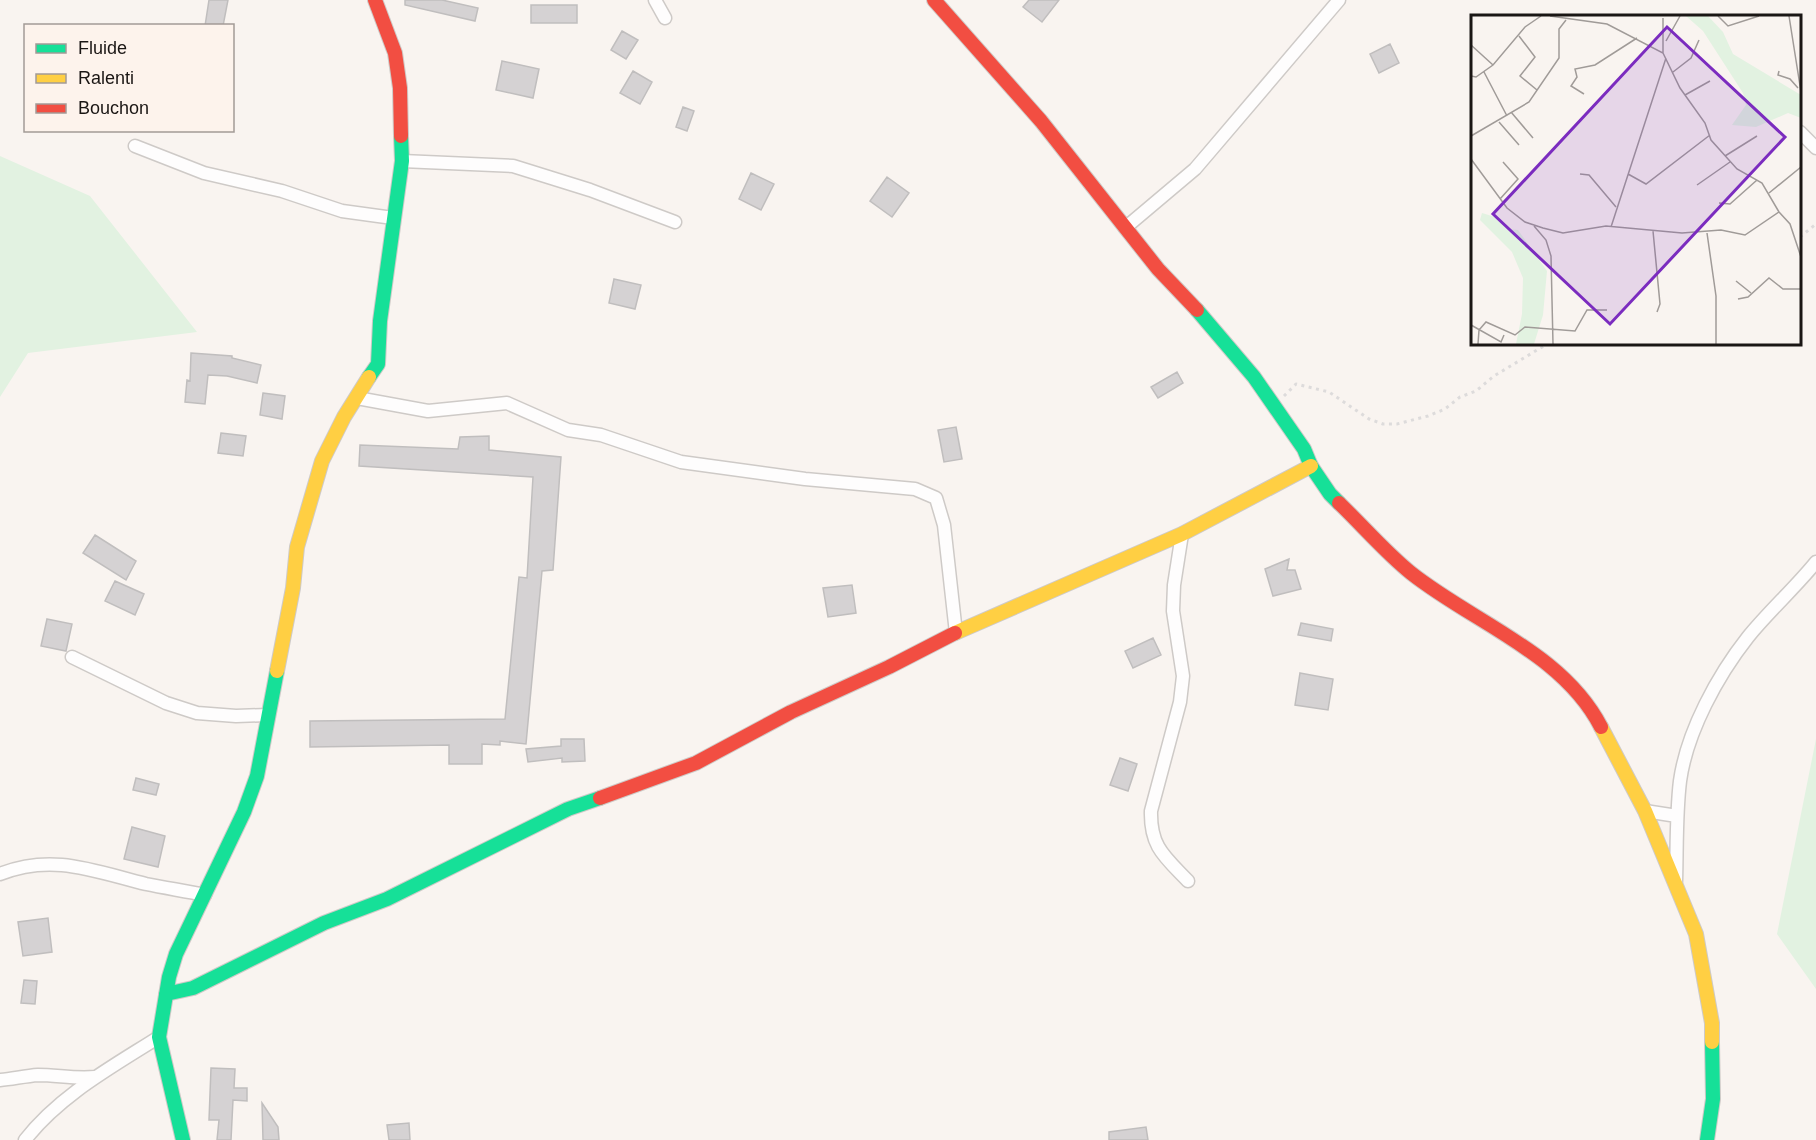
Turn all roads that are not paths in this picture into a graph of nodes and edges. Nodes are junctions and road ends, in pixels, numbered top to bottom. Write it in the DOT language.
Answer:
graph roads {
  1 [pos="375,0"];
  2 [pos="655,0"];
  3 [pos="934,0"];
  4 [pos="1339,0"];
  5 [pos="665,18"];
  6 [pos="1801,133"];
  7 [pos="135,146"];
  8 [pos="1816,148"];
  9 [pos="402,161"];
  10 [pos="393,218"];
  11 [pos="675,222"];
  12 [pos="1125,228"];
  13 [pos="357,398"];
  14 [pos="1311,466"];
  15 [pos="1182,534"];
  16 [pos="1816,562"];
  17 [pos="956,633"];
  18 [pos="72,657"];
  19 [pos="267,715"];
  20 [pos="1645,812"];
  21 [pos="1677,816"];
  22 [pos="0,874"];
  23 [pos="1188,881"];
  24 [pos="1676,882"];
  25 [pos="205,894"];
  26 [pos="166,994"];
  27 [pos="159,1037"];
  28 [pos="96,1077"];
  29 [pos="0,1080"];
  30 [pos="25,1140"];
  31 [pos="183,1140"];
  32 [pos="1707,1140"];
  1 -- 9 [label="street"];
  2 -- 5 [label="street"];
  3 -- 12 [label="street"];
  4 -- 12 [label="street"];
  6 -- 8 [label="street"];
  7 -- 10 [label="street"];
  9 -- 10 [label="street"];
  9 -- 11 [label="street"];
  10 -- 13 [label="street"];
  12 -- 14 [label="street"];
  13 -- 17 [label="street"];
  13 -- 19 [label="street"];
  14 -- 15 [label="street"];
  14 -- 20 [label="street"];
  15 -- 17 [label="street"];
  15 -- 23 [label="street"];
  16 -- 21 [label="street"];
  17 -- 26 [label="street"];
  18 -- 19 [label="street"];
  19 -- 25 [label="street"];
  20 -- 21 [label="street"];
  20 -- 24 [label="street"];
  21 -- 24 [label="street"];
  22 -- 25 [label="street"];
  24 -- 32 [label="street"];
  25 -- 26 [label="street"];
  26 -- 27 [label="street"];
  27 -- 28 [label="street"];
  27 -- 31 [label="street"];
  28 -- 29 [label="street"];
  28 -- 30 [label="street"];
}
